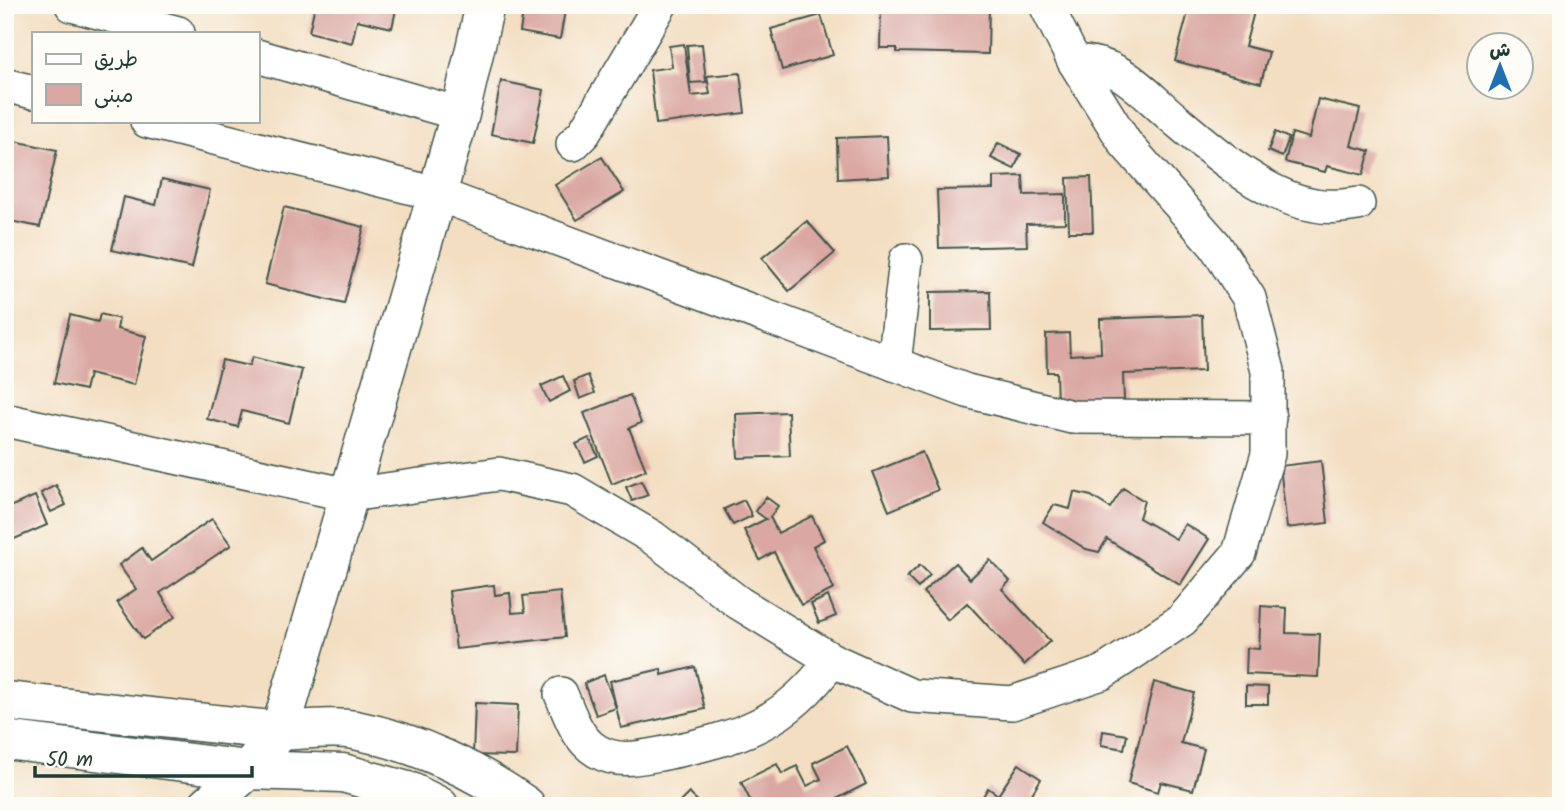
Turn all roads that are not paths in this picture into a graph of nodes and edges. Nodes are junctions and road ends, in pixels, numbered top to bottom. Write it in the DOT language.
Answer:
graph roads {
  1 [pos="72,5"];
  2 [pos="485,5"];
  3 [pos="660,5"];
  4 [pos="1046,5"];
  5 [pos="174,32"];
  6 [pos="259,57"];
  7 [pos="1074,61"];
  8 [pos="5,85"];
  9 [pos="32,92"];
  10 [pos="460,114"];
  11 [pos="151,122"];
  12 [pos="573,144"];
  13 [pos="437,194"];
  14 [pos="1358,204"];
  15 [pos="906,260"];
  16 [pos="894,364"];
  17 [pos="1269,418"];
  18 [pos="5,420"];
  19 [pos="349,495"];
  20 [pos="832,660"];
  21 [pos="561,694"];
  22 [pos="5,701"];
  23 [pos="280,731"];
  24 [pos="5,740"];
  25 [pos="248,770"];
  26 [pos="207,806"];
  27 [pos="439,806"];
  28 [pos="526,806"];
  1 -- 5 [label="street"];
  2 -- 10 [label="main road"];
  3 -- 12 [label="street"];
  4 -- 7 [label="street"];
  6 -- 10 [label="street"];
  7 -- 14 [label="street"];
  7 -- 17 [label="street"];
  8 -- 9 [label="street"];
  10 -- 13 [label="main road"];
  11 -- 13 [label="street"];
  13 -- 16 [label="street"];
  13 -- 19 [label="main road"];
  15 -- 16 [label="street"];
  16 -- 17 [label="street"];
  17 -- 20 [label="street"];
  18 -- 19 [label="street"];
  19 -- 20 [label="street"];
  19 -- 23 [label="main road"];
  20 -- 21 [label="street"];
  22 -- 23 [label="main road"];
  23 -- 25 [label="main road"];
  23 -- 28 [label="main road"];
  24 -- 25 [label="main road"];
  25 -- 26 [label="main road"];
  25 -- 27 [label="main road"];
}
